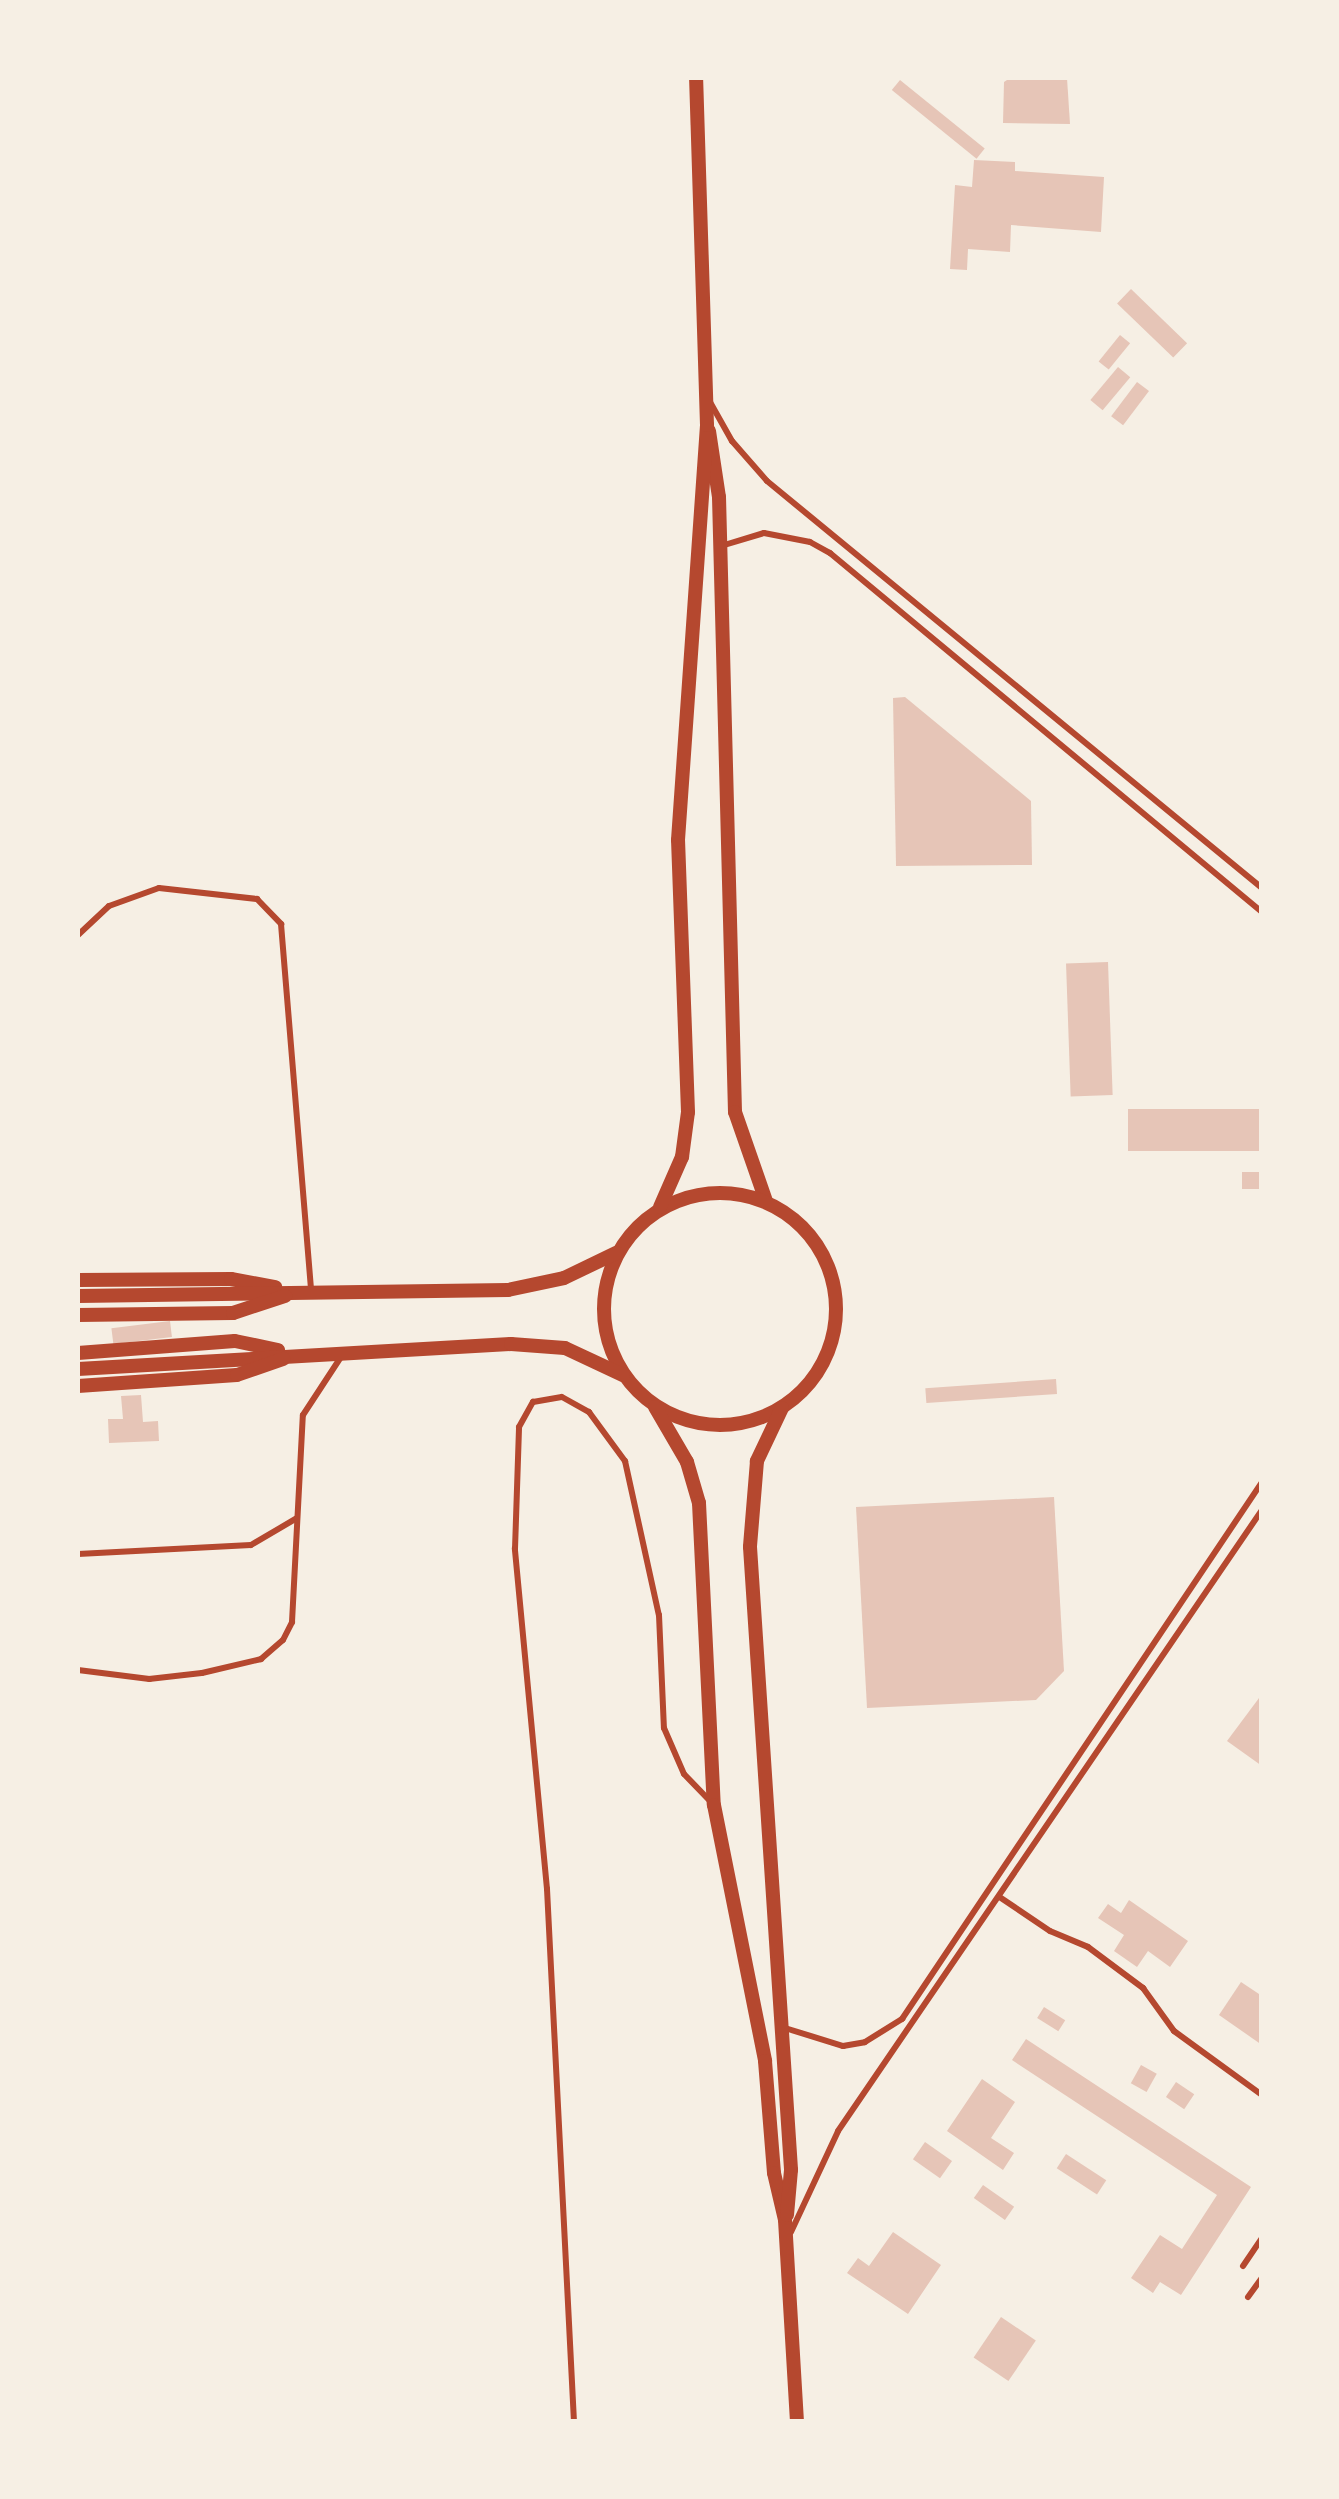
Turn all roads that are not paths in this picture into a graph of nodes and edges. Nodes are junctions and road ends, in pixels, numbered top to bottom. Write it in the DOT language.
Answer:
graph roads {
  1 [pos="696,78"];
  2 [pos="706,394"];
  3 [pos="707,425"];
  4 [pos="720,546"];
  5 [pos="1262,888"];
  6 [pos="1262,912"];
  7 [pos="78,936"];
  8 [pos="766,1201"];
  9 [pos="660,1207"];
  10 [pos="616,1254"];
  11 [pos="78,1280"];
  12 [pos="295,1292"];
  13 [pos="311,1293"];
  14 [pos="78,1296"];
  15 [pos="78,1315"];
  16 [pos="348,1351"];
  17 [pos="78,1353"];
  18 [pos="294,1354"];
  19 [pos="78,1370"];
  20 [pos="623,1374"];
  21 [pos="78,1386"];
  22 [pos="656,1406"];
  23 [pos="782,1408"];
  24 [pos="1262,1482"];
  25 [pos="1262,1510"];
  26 [pos="297,1518"];
  27 [pos="78,1554"];
  28 [pos="78,1670"];
  29 [pos="714,1805"];
  30 [pos="1001,1898"];
  31 [pos="782,2026"];
  32 [pos="1262,2095"];
  33 [pos="786,2220"];
  34 [pos="1262,2238"];
  35 [pos="787,2243"];
  36 [pos="1242,2266"];
  37 [pos="1262,2278"];
  38 [pos="1248,2298"];
  39 [pos="574,2422"];
  40 [pos="797,2422"];
  1 -- 2 [label="street"];
  2 -- 3 [label="street"];
  2 -- 5 [label="lane"];
  3 -- 4 [label="street"];
  3 -- 9 [label="street"];
  4 -- 6 [label="lane"];
  4 -- 8 [label="street"];
  7 -- 13 [label="lane"];
  8 -- 9 [label="street"];
  8 -- 23 [label="street"];
  9 -- 10 [label="street"];
  10 -- 13 [label="street"];
  10 -- 20 [label="street"];
  11 -- 12 [label="street"];
  12 -- 13 [label="street"];
  12 -- 14 [label="street"];
  12 -- 15 [label="street"];
  16 -- 18 [label="street"];
  16 -- 20 [label="street"];
  16 -- 26 [label="lane"];
  17 -- 18 [label="street"];
  18 -- 19 [label="street"];
  18 -- 21 [label="street"];
  20 -- 22 [label="street"];
  22 -- 23 [label="street"];
  22 -- 29 [label="street"];
  23 -- 31 [label="street"];
  24 -- 31 [label="lane"];
  25 -- 30 [label="lane"];
  26 -- 27 [label="lane"];
  26 -- 28 [label="lane"];
  29 -- 33 [label="street"];
  29 -- 39 [label="lane"];
  30 -- 32 [label="lane"];
  30 -- 35 [label="lane"];
  31 -- 33 [label="street"];
  33 -- 35 [label="street"];
  34 -- 36 [label="lane"];
  35 -- 40 [label="street"];
  37 -- 38 [label="lane"];
}
